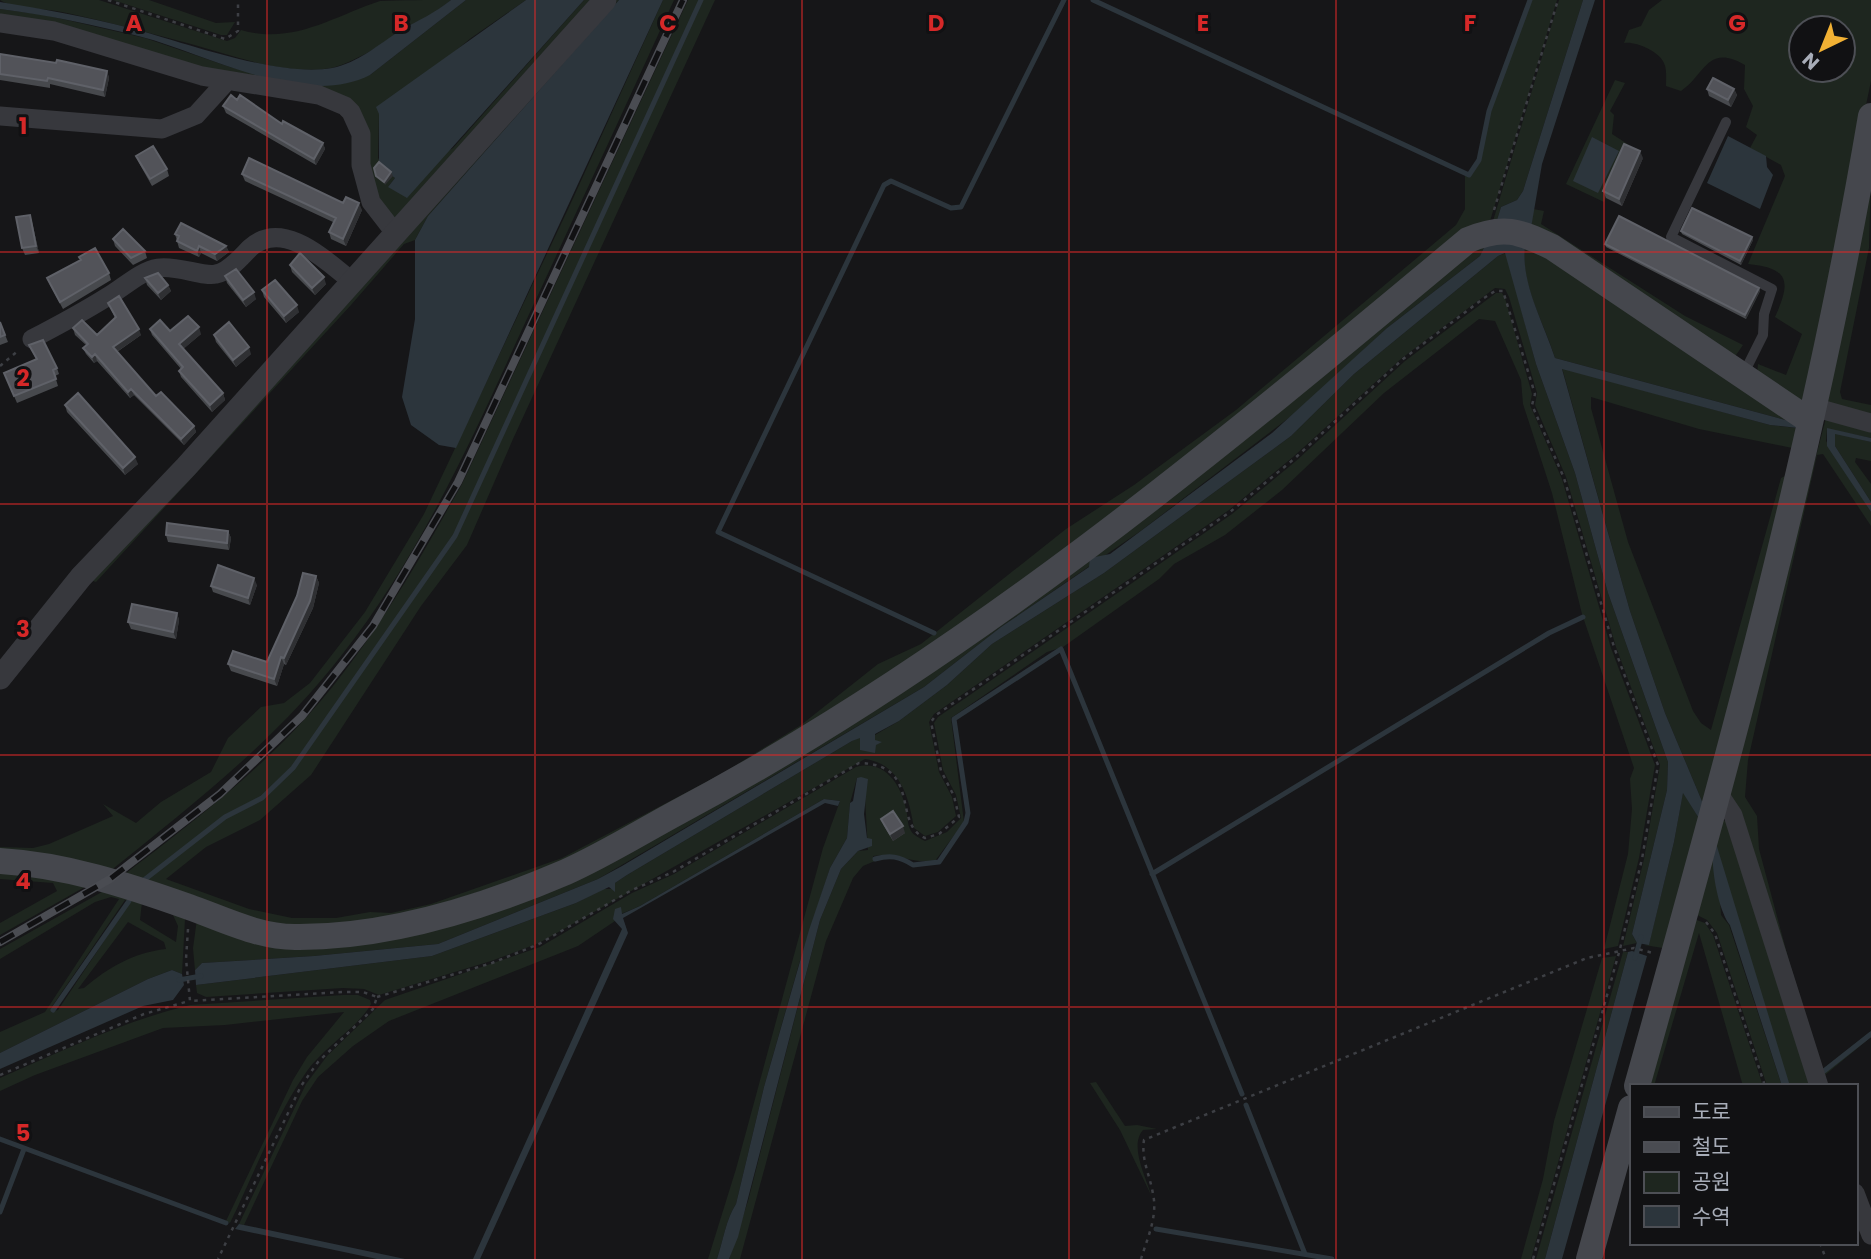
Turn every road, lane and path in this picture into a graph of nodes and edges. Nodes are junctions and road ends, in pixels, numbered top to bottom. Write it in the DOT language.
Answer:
graph roads {
  1 [pos="108,0"];
  2 [pos="238,0"];
  3 [pos="605,0"];
  4 [pos="1558,0"];
  5 [pos="0,23"];
  6 [pos="226,82"];
  7 [pos="0,116"];
  8 [pos="1871,116"];
  9 [pos="1726,122"];
  10 [pos="395,233"];
  11 [pos="1511,233"];
  12 [pos="353,282"];
  13 [pos="32,339"];
  14 [pos="0,366"];
  15 [pos="1743,375"];
  16 [pos="1871,423"];
  17 [pos="1810,425"];
  18 [pos="0,678"];
  19 [pos="1714,801"];
  20 [pos="0,861"];
  21 [pos="190,907"];
  22 [pos="1686,913"];
  23 [pos="1620,949"];
  24 [pos="1651,952"];
  25 [pos="377,998"];
  26 [pos="190,1001"];
  27 [pos="0,1075"];
  28 [pos="1638,1084"];
  29 [pos="1764,1084"];
  30 [pos="1818,1084"];
  31 [pos="1630,1112"];
  32 [pos="1857,1198"];
  33 [pos="1871,1235"];
  34 [pos="218,1259"];
  35 [pos="1140,1259"];
  36 [pos="1533,1259"];
  37 [pos="1589,1259"];
  1 -- 2 [label="path"];
  3 -- 10 [label="street"];
  4 -- 11 [label="path"];
  5 -- 6 [label="street"];
  6 -- 7 [label="street"];
  6 -- 10 [label="street"];
  8 -- 17 [label="main road"];
  9 -- 15 [label="lane"];
  10 -- 12 [label="street"];
  11 -- 15 [label="main road"];
  11 -- 21 [label="main road"];
  12 -- 13 [label="street"];
  12 -- 18 [label="street"];
  13 -- 14 [label="path"];
  15 -- 17 [label="main road"];
  16 -- 17 [label="street"];
  17 -- 19 [label="main road"];
  19 -- 22 [label="main road"];
  19 -- 30 [label="street"];
  20 -- 21 [label="main road"];
  21 -- 26 [label="path"];
  22 -- 28 [label="main road"];
  22 -- 29 [label="path"];
  23 -- 24 [label="path"];
  23 -- 25 [label="path"];
  23 -- 35 [label="path"];
  23 -- 36 [label="path"];
  25 -- 26 [label="path"];
  25 -- 34 [label="path"];
  26 -- 27 [label="path"];
  31 -- 37 [label="main road"];
  32 -- 33 [label="street"];
}
